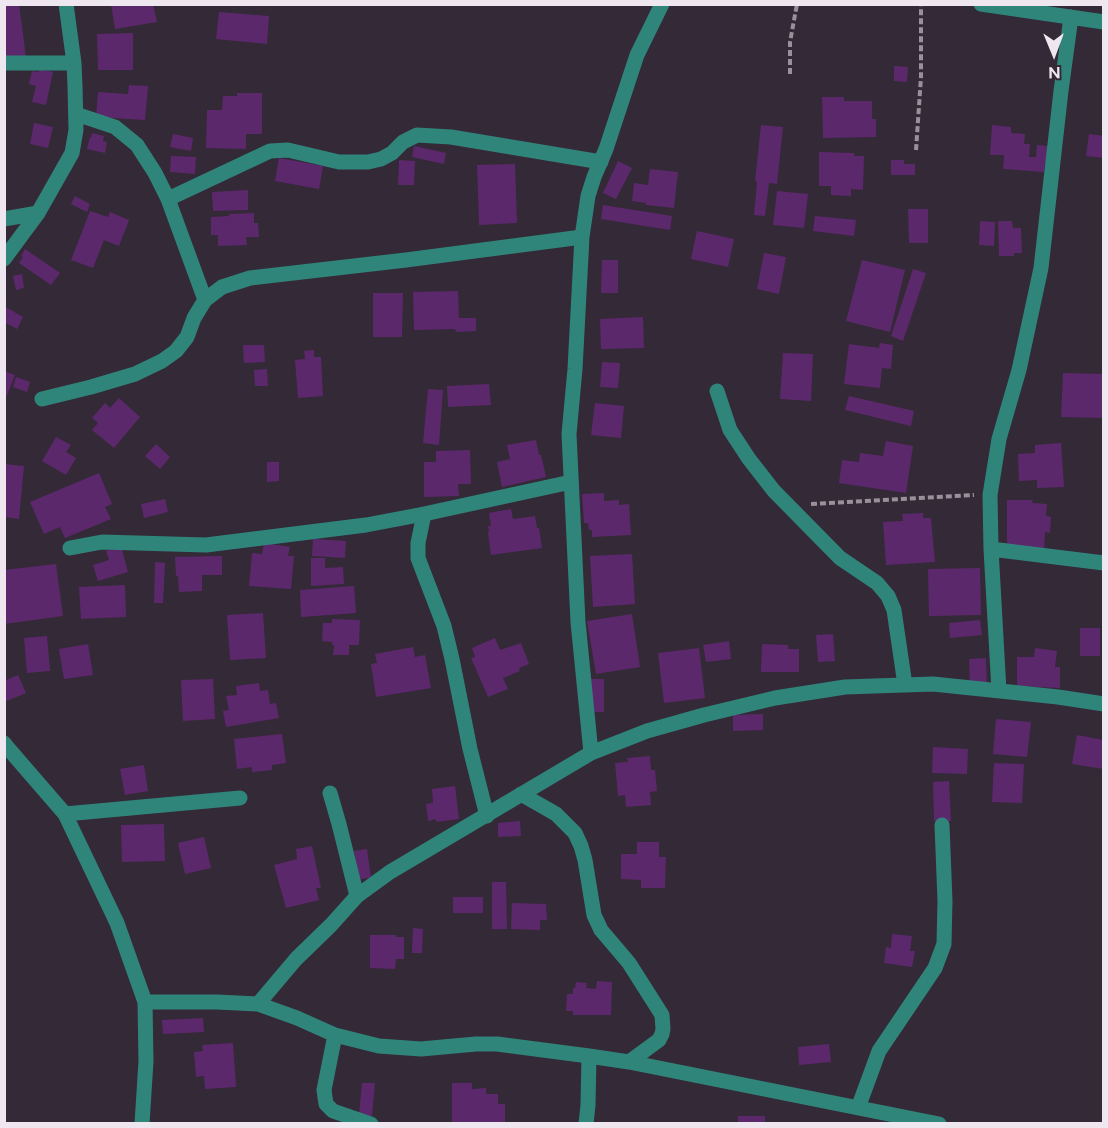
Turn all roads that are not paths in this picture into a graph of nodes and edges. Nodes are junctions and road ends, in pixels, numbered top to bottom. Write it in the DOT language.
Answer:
graph roads {
  1 [pos="66,4"];
  2 [pos="662,4"];
  3 [pos="981,4"];
  4 [pos="1056,10"];
  5 [pos="1071,17"];
  6 [pos="1104,22"];
  7 [pos="4,63"];
  8 [pos="74,63"];
  9 [pos="76,114"];
  10 [pos="601,162"];
  11 [pos="168,199"];
  12 [pos="38,213"];
  13 [pos="4,219"];
  14 [pos="582,237"];
  15 [pos="4,260"];
  16 [pos="205,300"];
  17 [pos="717,391"];
  18 [pos="42,399"];
  19 [pos="571,482"];
  20 [pos="424,514"];
  21 [pos="70,548"];
  22 [pos="992,549"];
  23 [pos="1104,563"];
  24 [pos="905,685"];
  25 [pos="999,691"];
  26 [pos="1104,704"];
  27 [pos="5,746"];
  28 [pos="591,753"];
  29 [pos="330,794"];
  30 [pos="521,794"];
  31 [pos="240,798"];
  32 [pos="65,814"];
  33 [pos="487,816"];
  34 [pos="942,825"];
  35 [pos="357,896"];
  36 [pos="144,1002"];
  37 [pos="258,1004"];
  38 [pos="335,1035"];
  39 [pos="589,1056"];
  40 [pos="628,1062"];
  41 [pos="858,1108"];
  42 [pos="142,1124"];
  43 [pos="371,1124"];
  44 [pos="586,1124"];
  45 [pos="939,1124"];
  1 -- 8 [label="street"];
  2 -- 10 [label="street"];
  3 -- 4 [label="street"];
  4 -- 5 [label="street"];
  5 -- 6 [label="street"];
  5 -- 22 [label="street"];
  7 -- 8 [label="street"];
  8 -- 9 [label="street"];
  9 -- 11 [label="street"];
  9 -- 12 [label="street"];
  10 -- 11 [label="street"];
  10 -- 14 [label="street"];
  11 -- 16 [label="street"];
  12 -- 13 [label="street"];
  12 -- 15 [label="street"];
  14 -- 16 [label="street"];
  14 -- 19 [label="street"];
  16 -- 18 [label="street"];
  17 -- 24 [label="street"];
  19 -- 20 [label="street"];
  19 -- 28 [label="street"];
  20 -- 21 [label="street"];
  20 -- 33 [label="street"];
  22 -- 23 [label="street"];
  22 -- 25 [label="street"];
  24 -- 25 [label="street"];
  24 -- 28 [label="street"];
  25 -- 26 [label="street"];
  27 -- 32 [label="street"];
  28 -- 30 [label="street"];
  29 -- 35 [label="street"];
  30 -- 33 [label="street"];
  30 -- 40 [label="street"];
  31 -- 32 [label="street"];
  32 -- 36 [label="street"];
  33 -- 35 [label="street"];
  34 -- 41 [label="street"];
  35 -- 37 [label="street"];
  36 -- 37 [label="street"];
  36 -- 42 [label="street"];
  37 -- 38 [label="street"];
  38 -- 39 [label="street"];
  38 -- 43 [label="street"];
  39 -- 40 [label="street"];
  39 -- 44 [label="street"];
  40 -- 41 [label="street"];
  41 -- 45 [label="street"];
}
